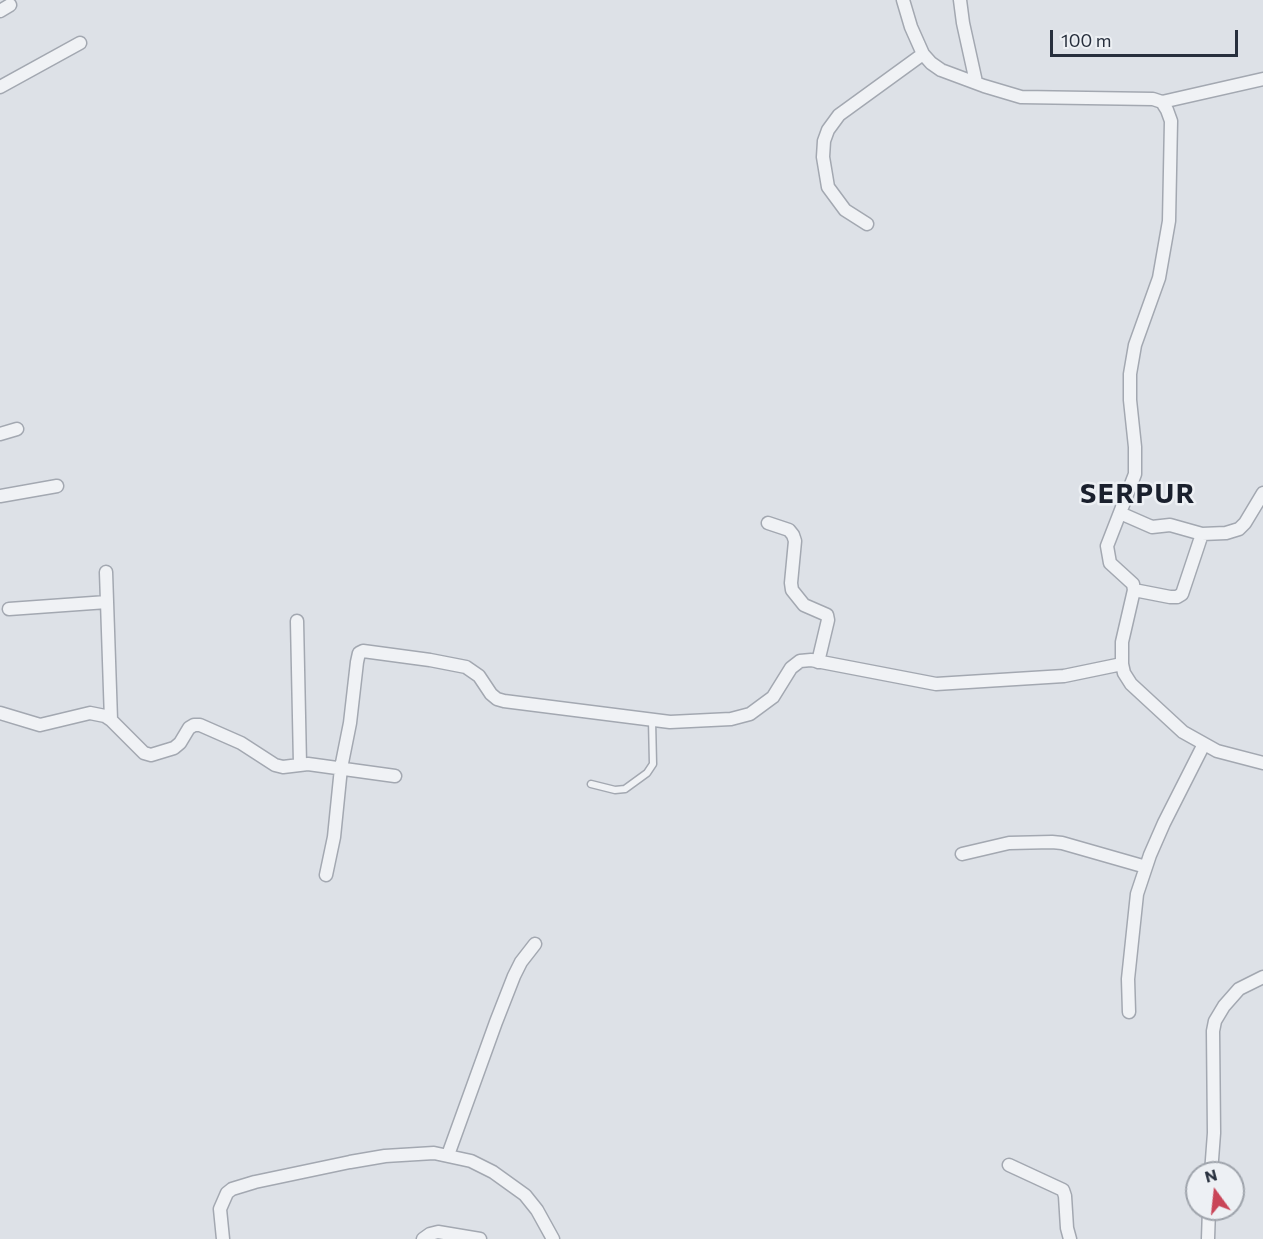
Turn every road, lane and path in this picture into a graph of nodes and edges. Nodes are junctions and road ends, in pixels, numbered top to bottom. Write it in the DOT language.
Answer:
graph roads {
  1 [pos="903,0"];
  2 [pos="960,0"];
  3 [pos="80,43"];
  4 [pos="923,54"];
  5 [pos="1263,79"];
  6 [pos="976,82"];
  7 [pos="0,87"];
  8 [pos="1162,102"];
  9 [pos="867,224"];
  10 [pos="17,429"];
  11 [pos="0,434"];
  12 [pos="57,486"];
  13 [pos="1263,493"];
  14 [pos="0,496"];
  15 [pos="1120,513"];
  16 [pos="768,523"];
  17 [pos="1202,534"];
  18 [pos="106,572"];
  19 [pos="1134,590"];
  20 [pos="107,602"];
  21 [pos="9,609"];
  22 [pos="297,621"];
  23 [pos="818,662"];
  24 [pos="1122,664"];
  25 [pos="0,713"];
  26 [pos="111,720"];
  27 [pos="652,720"];
  28 [pos="1204,744"];
  29 [pos="1263,763"];
  30 [pos="300,764"];
  31 [pos="341,768"];
  32 [pos="395,776"];
  33 [pos="591,783"];
  34 [pos="962,854"];
  35 [pos="1146,867"];
  36 [pos="326,875"];
  37 [pos="535,944"];
  38 [pos="1263,977"];
  39 [pos="1129,1012"];
  40 [pos="448,1155"];
  41 [pos="1212,1161"];
  42 [pos="1009,1165"];
  43 [pos="1209,1221"];
  44 [pos="223,1239"];
  45 [pos="423,1239"];
  46 [pos="480,1239"];
  47 [pos="553,1239"];
  48 [pos="1070,1239"];
  49 [pos="1208,1239"];
  1 -- 4 [label="street"];
  2 -- 6 [label="street"];
  3 -- 7 [label="street"];
  4 -- 6 [label="street"];
  4 -- 9 [label="street"];
  5 -- 8 [label="street"];
  6 -- 8 [label="street"];
  8 -- 15 [label="street"];
  10 -- 11 [label="street"];
  12 -- 14 [label="street"];
  13 -- 17 [label="street"];
  15 -- 17 [label="street"];
  15 -- 19 [label="street"];
  16 -- 23 [label="street"];
  17 -- 19 [label="street"];
  18 -- 20 [label="street"];
  19 -- 24 [label="street"];
  20 -- 21 [label="street"];
  20 -- 26 [label="street"];
  22 -- 30 [label="street"];
  23 -- 24 [label="street"];
  23 -- 27 [label="street"];
  24 -- 28 [label="street"];
  25 -- 26 [label="street"];
  26 -- 30 [label="street"];
  27 -- 31 [label="street"];
  27 -- 33 [label="lane"];
  28 -- 29 [label="street"];
  28 -- 35 [label="street"];
  30 -- 31 [label="street"];
  31 -- 32 [label="street"];
  31 -- 36 [label="street"];
  34 -- 35 [label="street"];
  35 -- 39 [label="street"];
  37 -- 40 [label="street"];
  38 -- 41 [label="street"];
  40 -- 44 [label="street"];
  40 -- 47 [label="street"];
  42 -- 48 [label="street"];
  43 -- 49 [label="street"];
  45 -- 46 [label="street"];
}
